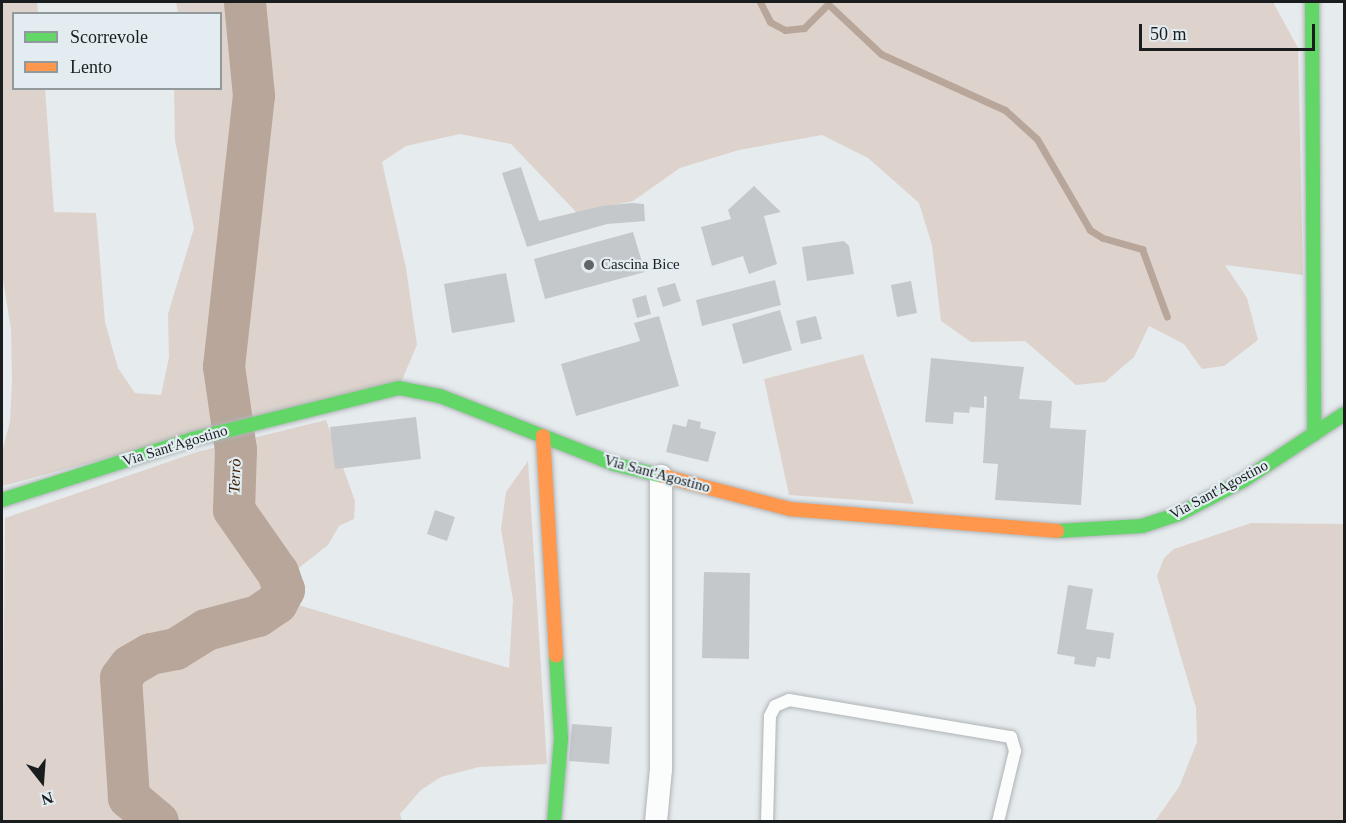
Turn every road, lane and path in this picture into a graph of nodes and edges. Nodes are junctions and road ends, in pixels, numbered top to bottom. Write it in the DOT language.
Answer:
graph roads {
  1 [pos="1312,2"];
  2 [pos="1344,414"];
  3 [pos="1314,434"];
  4 [pos="543,436"];
  5 [pos="662,476"];
  6 [pos="2,500"];
  7 [pos="554,822"];
  8 [pos="656,822"];
  9 [pos="767,822"];
  10 [pos="998,822"];
  1 -- 3 [label="street"];
  2 -- 3 [label="street, Via Sant'Agostino"];
  3 -- 5 [label="street, Via Sant'Agostino"];
  4 -- 5 [label="street, Via Sant'Agostino"];
  4 -- 6 [label="street, Via Sant'Agostino"];
  4 -- 7 [label="street"];
  5 -- 8 [label="street"];
  9 -- 10 [label="lane"];
}
